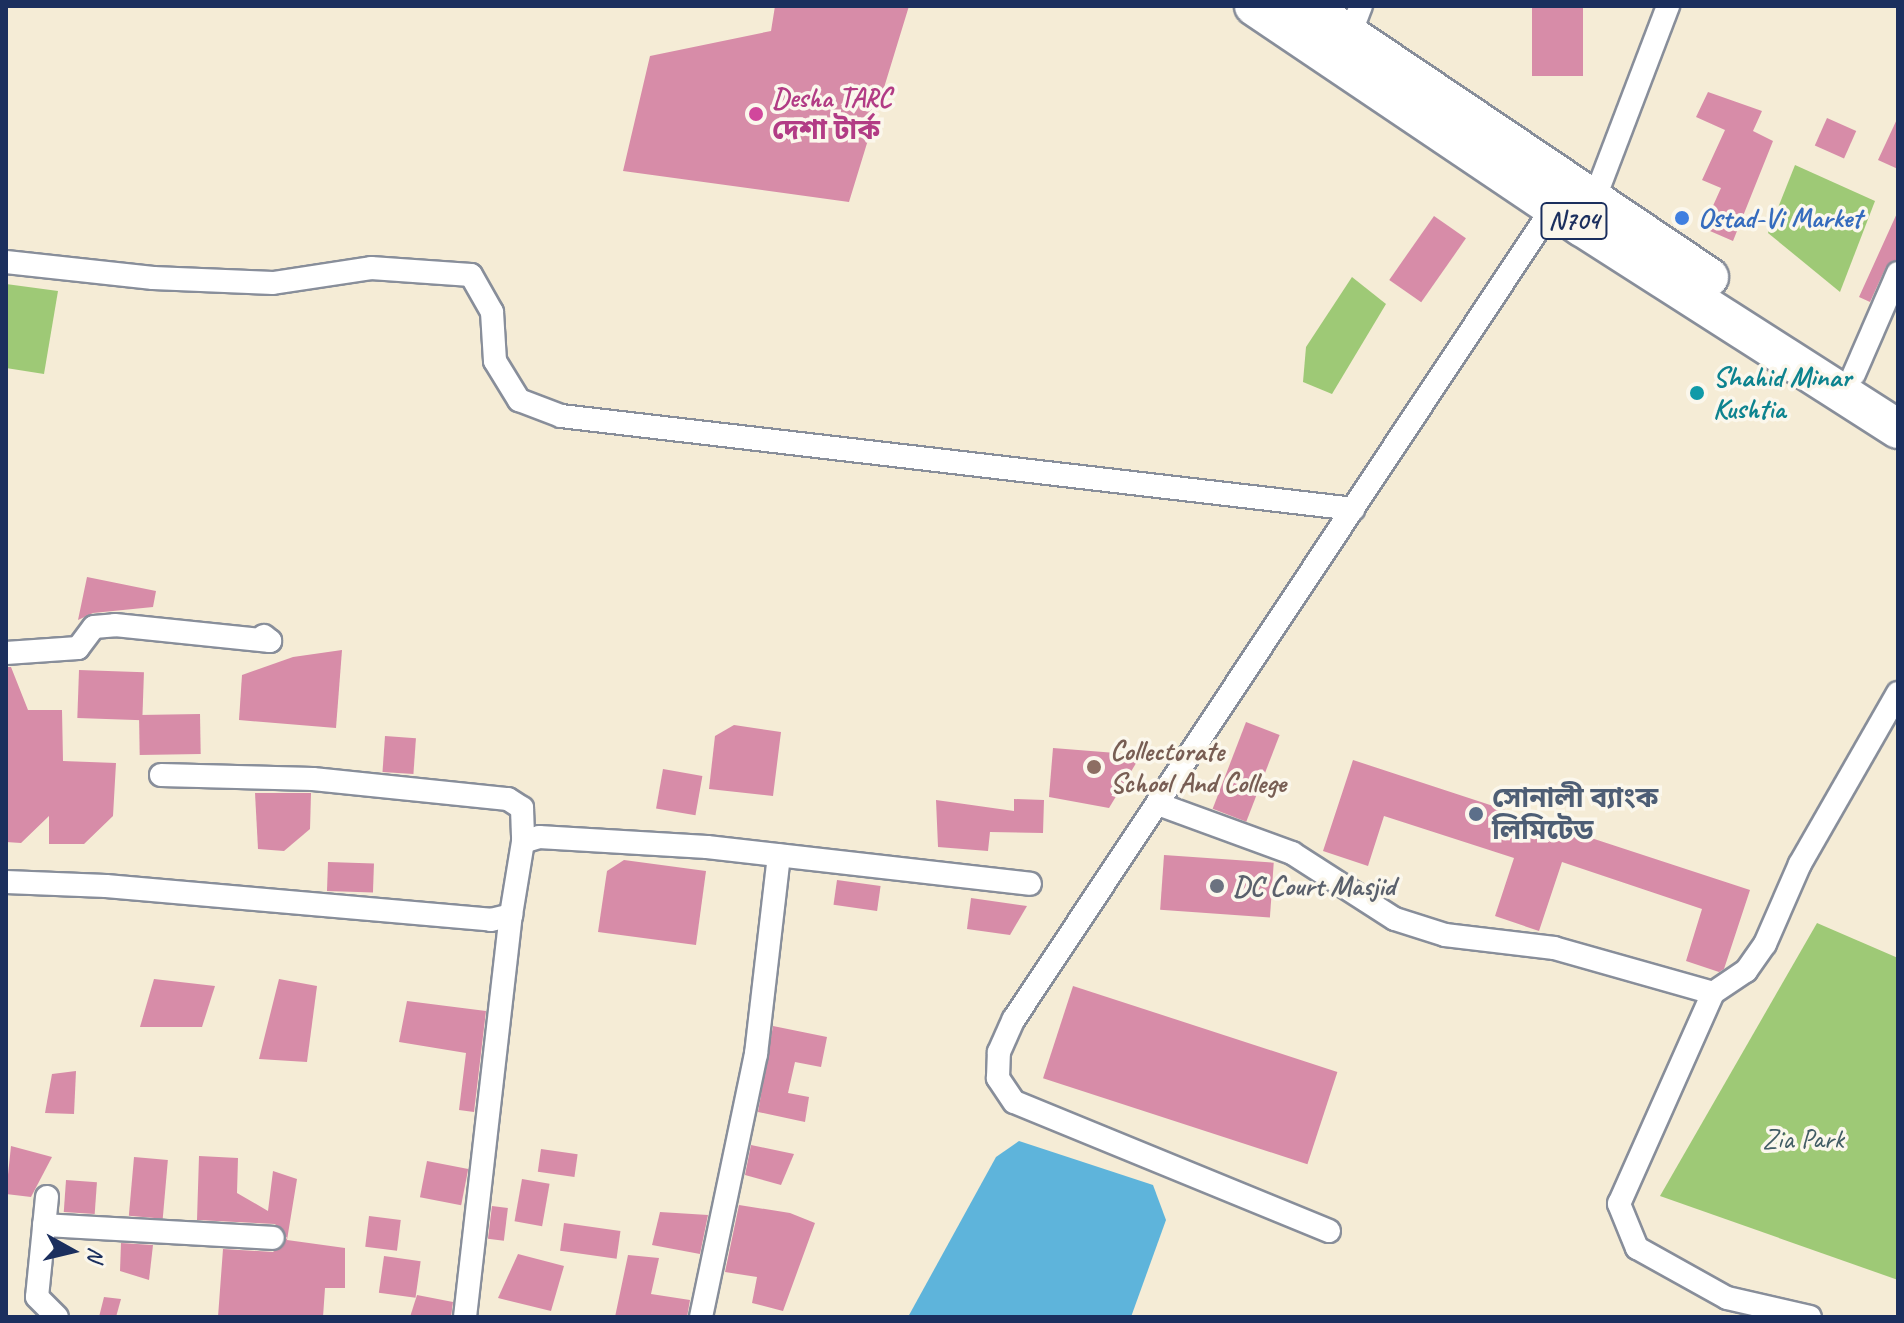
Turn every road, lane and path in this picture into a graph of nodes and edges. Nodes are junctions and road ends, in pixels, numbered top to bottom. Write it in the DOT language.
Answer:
graph roads {
  1 [pos="1254,6"];
  2 [pos="1307,6"];
  3 [pos="1668,6"];
  4 [pos="1355,21"];
  5 [pos="1572,197"];
  6 [pos="6,262"];
  7 [pos="1898,273"];
  8 [pos="1854,374"];
  9 [pos="1898,404"];
  10 [pos="1898,429"];
  11 [pos="1354,509"];
  12 [pos="264,636"];
  13 [pos="6,653"];
  14 [pos="1898,693"];
  15 [pos="161,775"];
  16 [pos="1158,804"];
  17 [pos="523,842"];
  18 [pos="779,855"];
  19 [pos="6,882"];
  20 [pos="1030,884"];
  21 [pos="511,915"];
  22 [pos="1713,993"];
  23 [pos="47,1197"];
  24 [pos="44,1225"];
  25 [pos="1329,1231"];
  26 [pos="273,1238"];
  27 [pos="57,1317"];
  28 [pos="465,1317"];
  29 [pos="701,1317"];
  30 [pos="1810,1317"];
  1 -- 5 [label="highway, N704"];
  2 -- 4 [label="highway, N704"];
  3 -- 5 [label="street"];
  4 -- 5 [label="highway, N704"];
  5 -- 8 [label="highway, N704"];
  5 -- 10 [label="highway, N704"];
  5 -- 11 [label="street"];
  6 -- 11 [label="street"];
  7 -- 8 [label="street"];
  8 -- 9 [label="highway, N704"];
  11 -- 16 [label="street"];
  12 -- 13 [label="street"];
  14 -- 22 [label="street"];
  15 -- 17 [label="street"];
  16 -- 22 [label="street"];
  16 -- 25 [label="street"];
  17 -- 18 [label="street"];
  17 -- 21 [label="street"];
  18 -- 20 [label="street"];
  18 -- 29 [label="street"];
  19 -- 21 [label="street"];
  21 -- 28 [label="street"];
  22 -- 30 [label="street"];
  23 -- 24 [label="street"];
  24 -- 26 [label="street"];
  24 -- 27 [label="street"];
}
